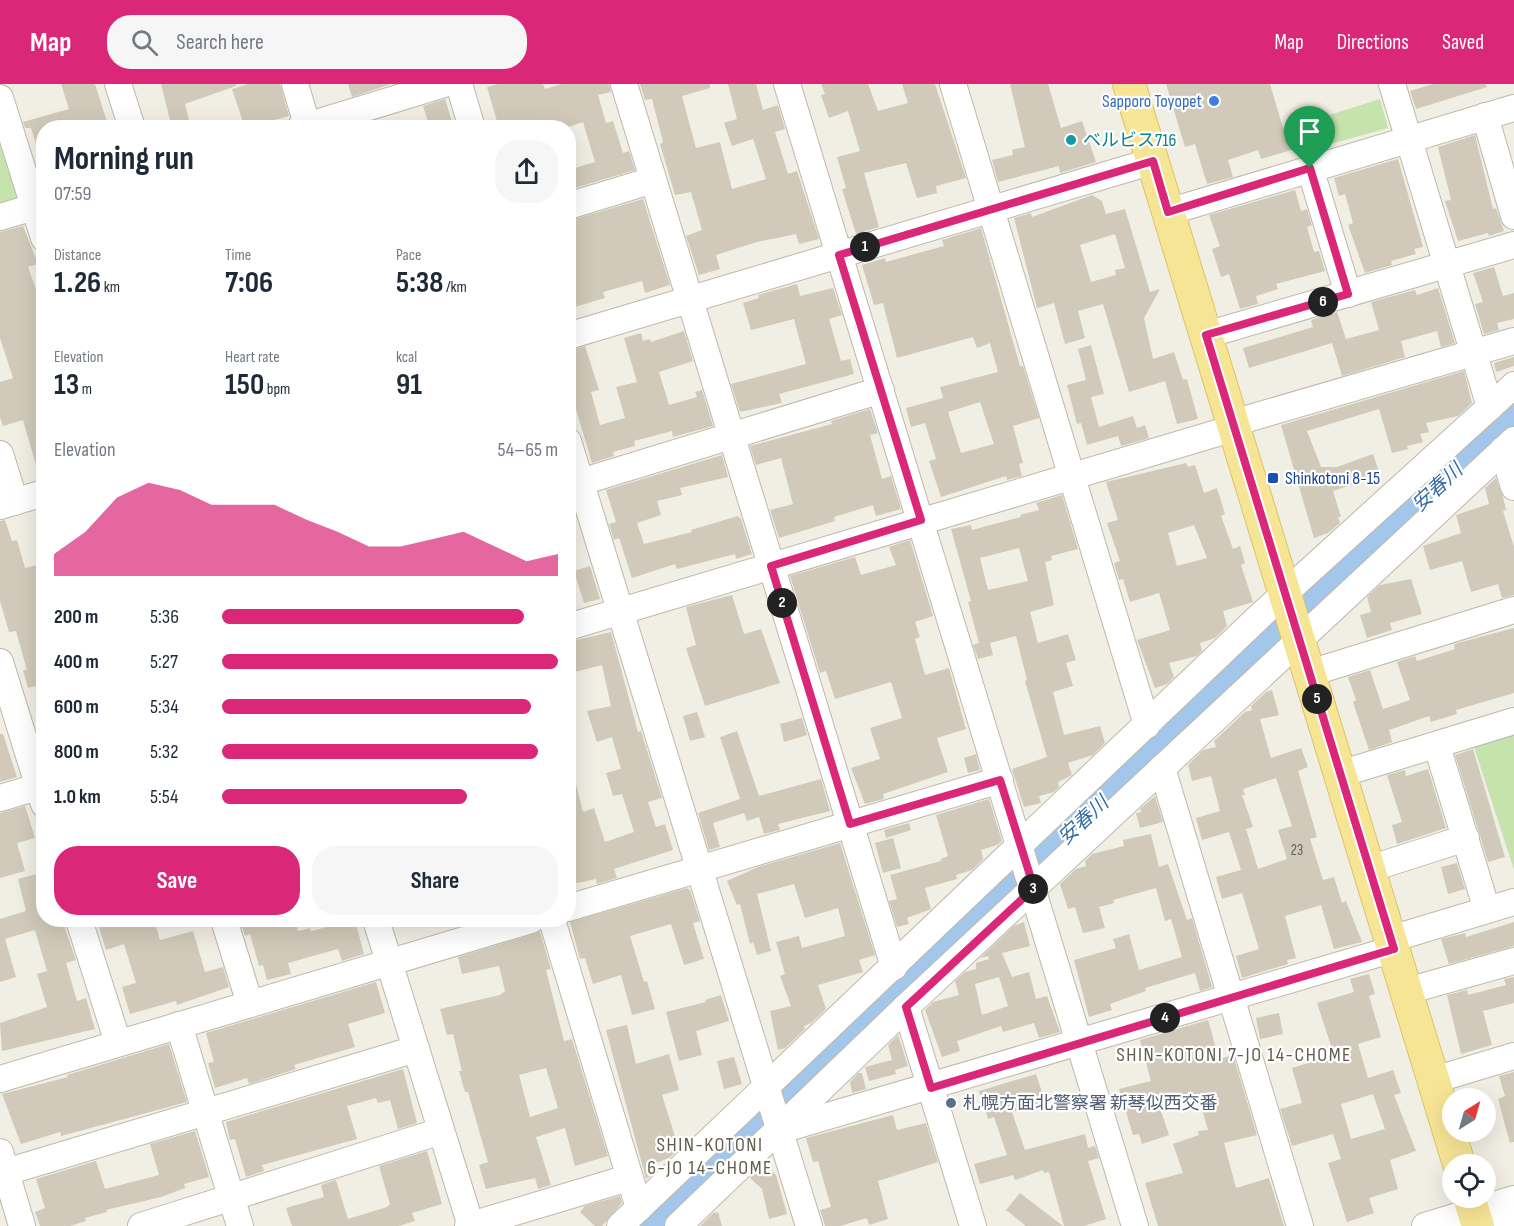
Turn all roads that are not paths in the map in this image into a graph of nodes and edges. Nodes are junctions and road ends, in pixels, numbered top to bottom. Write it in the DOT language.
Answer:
graph roads {
  1 [pos="118,84"];
  2 [pos="295,84"];
  3 [pos="444,84"];
  4 [pos="459,84"];
  5 [pos="624,84"];
  6 [pos="787,84"];
  7 [pos="953,84"];
  8 [pos="1129,84"];
  9 [pos="1392,84"];
  10 [pos="0,98"];
  11 [pos="1514,108"];
  12 [pos="1485,116"];
  13 [pos="129,120"];
  14 [pos="303,120"];
  15 [pos="328,120"];
  16 [pos="470,120"];
  17 [pos="1408,139"];
  18 [pos="1153,161"];
  19 [pos="1310,168"];
  20 [pos="653,180"];
  21 [pos="36,197"];
  22 [pos="576,204"];
  23 [pos="36,206"];
  24 [pos="992,210"];
  25 [pos="1168,212"];
  26 [pos="1514,216"];
  27 [pos="0,217"];
  28 [pos="1514,245"];
  29 [pos="839,255"];
  30 [pos="1447,265"];
  31 [pos="1348,294"];
  32 [pos="690,300"];
  33 [pos="576,334"];
  34 [pos="1206,335"];
  35 [pos="1514,341"];
  36 [pos="1473,353"];
  37 [pos="1514,385"];
  38 [pos="880,390"];
  39 [pos="1490,407"];
  40 [pos="1233,426"];
  41 [pos="731,436"];
  42 [pos="1508,445"];
  43 [pos="0,454"];
  44 [pos="576,466"];
  45 [pos="1071,476"];
  46 [pos="581,482"];
  47 [pos="1514,487"];
  48 [pos="36,495"];
  49 [pos="7,504"];
  50 [pos="921,520"];
  51 [pos="771,566"];
  52 [pos="1514,610"];
  53 [pos="622,611"];
  54 [pos="1293,617"];
  55 [pos="576,625"];
  56 [pos="0,662"];
  57 [pos="1310,673"];
  58 [pos="1514,721"];
  59 [pos="1147,725"];
  60 [pos="1437,746"];
  61 [pos="1162,768"];
  62 [pos="36,773"];
  63 [pos="1340,774"];
  64 [pos="1000,780"];
  65 [pos="36,793"];
  66 [pos="0,798"];
  67 [pos="850,824"];
  68 [pos="1466,838"];
  69 [pos="699,869"];
  70 [pos="1027,869"];
  71 [pos="1369,869"];
  72 [pos="1514,902"];
  73 [pos="576,906"];
  74 [pos="1487,910"];
  75 [pos="81,927"];
  76 [pos="226,927"];
  77 [pos="378,927"];
  78 [pos="507,927"];
  79 [pos="554,927"];
  80 [pos="1393,944"];
  81 [pos="1514,961"];
  82 [pos="389,962"];
  83 [pos="894,967"];
  84 [pos="1407,991"];
  85 [pos="1230,998"];
  86 [pos="250,1004"];
  87 [pos="906,1007"];
  88 [pos="179,1025"];
  89 [pos="118,1043"];
  90 [pos="1080,1044"];
  91 [pos="416,1049"];
  92 [pos="1514,1056"];
  93 [pos="0,1079"];
  94 [pos="1434,1080"];
  95 [pos="931,1088"];
  96 [pos="773,1109"];
  97 [pos="205,1112"];
  98 [pos="441,1131"];
  99 [pos="1456,1154"];
  100 [pos="3,1162"];
  101 [pos="628,1178"];
  102 [pos="231,1199"];
  103 [pos="1514,1199"];
  104 [pos="639,1208"];
  105 [pos="1474,1211"];
  106 [pos="1514,1222"];
  107 [pos="22,1226"];
  108 [pos="141,1226"];
  109 [pos="240,1226"];
  110 [pos="470,1226"];
  111 [pos="620,1226"];
  112 [pos="678,1226"];
  113 [pos="809,1226"];
  114 [pos="973,1226"];
  115 [pos="1136,1226"];
  116 [pos="1300,1226"];
  117 [pos="1425,1226"];
  118 [pos="1502,1226"];
  1 -- 13 [label="street"];
  2 -- 14 [label="street"];
  3 -- 15 [label="street"];
  4 -- 16 [label="street"];
  5 -- 20 [label="street"];
  6 -- 29 [label="street"];
  7 -- 24 [label="street"];
  8 -- 18 [label="main road"];
  9 -- 17 [label="street"];
  10 -- 21 [label="street"];
  11 -- 12 [label="street"];
  12 -- 17 [label="street"];
  12 -- 26 [label="street"];
  17 -- 19 [label="street"];
  17 -- 30 [label="street"];
  18 -- 24 [label="street"];
  18 -- 25 [label="main road"];
  19 -- 25 [label="street"];
  19 -- 31 [label="street"];
  20 -- 22 [label="street"];
  20 -- 32 [label="street"];
  23 -- 27 [label="street"];
  24 -- 29 [label="street"];
  24 -- 45 [label="street"];
  25 -- 34 [label="main road"];
  28 -- 30 [label="street"];
  29 -- 32 [label="street"];
  29 -- 38 [label="street"];
  30 -- 31 [label="street"];
  30 -- 36 [label="street"];
  31 -- 34 [label="street"];
  32 -- 33 [label="street"];
  32 -- 41 [label="street"];
  34 -- 40 [label="main road"];
  35 -- 36 [label="street"];
  36 -- 39 [label="street"];
  36 -- 40 [label="street"];
  37 -- 39 [label="street"];
  38 -- 41 [label="street"];
  38 -- 50 [label="street"];
  39 -- 54 [label="street"];
  40 -- 45 [label="street"];
  40 -- 54 [label="main road"];
  41 -- 46 [label="street"];
  41 -- 51 [label="street"];
  42 -- 47 [label="street"];
  42 -- 54 [label="street"];
  43 -- 49 [label="street"];
  44 -- 46 [label="street"];
  45 -- 50 [label="street"];
  45 -- 59 [label="street"];
  46 -- 53 [label="street"];
  48 -- 49 [label="street"];
  50 -- 51 [label="street"];
  50 -- 64 [label="street"];
  51 -- 53 [label="street"];
  51 -- 67 [label="street"];
  52 -- 57 [label="street"];
  53 -- 55 [label="street"];
  53 -- 69 [label="street"];
  54 -- 57 [label="main road"];
  54 -- 59 [label="street"];
  54 -- 61 [label="street"];
  56 -- 62 [label="street"];
  57 -- 63 [label="main road"];
  58 -- 60 [label="street"];
  59 -- 70 [label="street"];
  60 -- 63 [label="street"];
  60 -- 68 [label="street"];
  61 -- 70 [label="street"];
  61 -- 85 [label="street"];
  63 -- 71 [label="main road"];
  64 -- 67 [label="street"];
  64 -- 70 [label="street"];
  65 -- 66 [label="street"];
  67 -- 69 [label="street"];
  67 -- 83 [label="street"];
  68 -- 71 [label="street"];
  68 -- 74 [label="street"];
  69 -- 73 [label="street"];
  69 -- 96 [label="street"];
  70 -- 83 [label="street"];
  70 -- 87 [label="street"];
  70 -- 90 [label="street"];
  71 -- 80 [label="main road"];
  72 -- 74 [label="street"];
  74 -- 80 [label="street"];
  75 -- 89 [label="street"];
  76 -- 86 [label="street"];
  77 -- 82 [label="street"];
  78 -- 82 [label="street"];
  79 -- 101 [label="street"];
  80 -- 84 [label="main road"];
  80 -- 85 [label="street"];
  81 -- 84 [label="street"];
  82 -- 86 [label="street"];
  82 -- 91 [label="street"];
  83 -- 96 [label="street"];
  84 -- 94 [label="main road"];
  85 -- 90 [label="street"];
  85 -- 116 [label="street"];
  86 -- 88 [label="street"];
  87 -- 95 [label="street"];
  87 -- 96 [label="street"];
  88 -- 89 [label="street"];
  88 -- 97 [label="street"];
  89 -- 93 [label="street"];
  90 -- 95 [label="street"];
  90 -- 115 [label="street"];
  91 -- 97 [label="street"];
  91 -- 98 [label="street"];
  92 -- 94 [label="street"];
  94 -- 99 [label="main road"];
  95 -- 96 [label="street"];
  95 -- 114 [label="street"];
  96 -- 104 [label="street"];
  96 -- 112 [label="street"];
  96 -- 113 [label="street"];
  97 -- 100 [label="street"];
  97 -- 102 [label="street"];
  98 -- 102 [label="street"];
  98 -- 110 [label="street"];
  100 -- 107 [label="street"];
  101 -- 104 [label="street"];
  101 -- 110 [label="street"];
  102 -- 108 [label="street"];
  102 -- 109 [label="street"];
  103 -- 105 [label="street"];
  104 -- 111 [label="street"];
  105 -- 117 [label="street"];
  106 -- 118 [label="street"];
}
